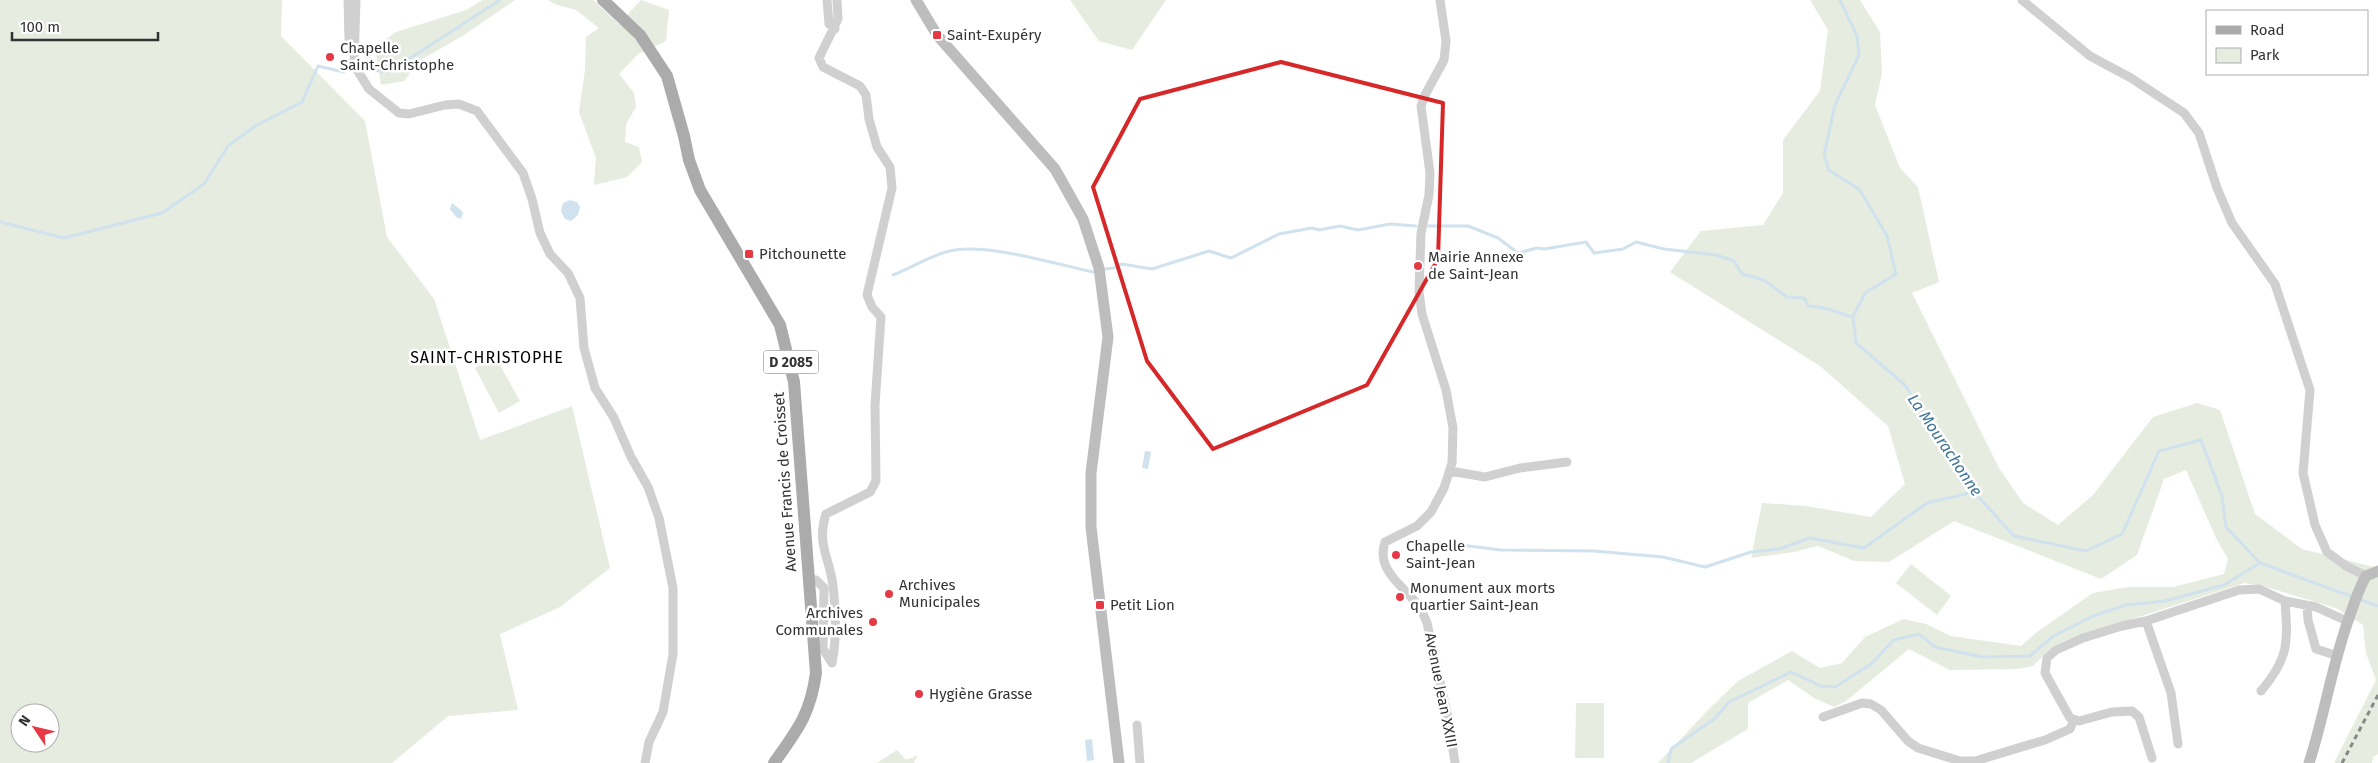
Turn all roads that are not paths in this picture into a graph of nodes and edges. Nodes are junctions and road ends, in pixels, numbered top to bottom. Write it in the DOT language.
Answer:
graph roads {
  1 [pos="348,0"];
  2 [pos="356,0"];
  3 [pos="603,0"];
  4 [pos="827,0"];
  5 [pos="837,0"];
  6 [pos="916,0"];
  7 [pos="1440,0"];
  8 [pos="2022,0"];
  9 [pos="835,29"];
  10 [pos="353,57"];
  11 [pos="1567,462"];
  12 [pos="1450,471"];
  13 [pos="2378,571"];
  14 [pos="809,579"];
  15 [pos="2364,579"];
  16 [pos="2285,601"];
  17 [pos="2307,606"];
  18 [pos="2146,621"];
  19 [pos="2347,621"];
  20 [pos="2336,655"];
  21 [pos="2261,691"];
  22 [pos="1823,717"];
  23 [pos="2074,720"];
  24 [pos="1137,725"];
  25 [pos="2178,744"];
  26 [pos="2152,758"];
  27 [pos="645,763"];
  28 [pos="774,763"];
  29 [pos="1119,763"];
  30 [pos="1140,763"];
  31 [pos="1455,763"];
  32 [pos="2309,763"];
  1 -- 10 [label="street"];
  2 -- 10 [label="street"];
  3 -- 14 [label="main road, Avenue Francis de Croisset / D 2085"];
  4 -- 9 [label="street"];
  5 -- 9 [label="street"];
  6 -- 29 [label="main road"];
  7 -- 12 [label="street"];
  8 -- 15 [label="street"];
  9 -- 14 [label="street"];
  10 -- 27 [label="street"];
  11 -- 12 [label="street"];
  12 -- 31 [label="street, Avenue Jean XXIII"];
  13 -- 15 [label="main road"];
  14 -- 28 [label="main road, Avenue Francis de Croisset / D 2085"];
  15 -- 19 [label="main road"];
  16 -- 17 [label="street"];
  16 -- 18 [label="street"];
  16 -- 21 [label="street"];
  17 -- 19 [label="street"];
  17 -- 20 [label="street"];
  18 -- 23 [label="street"];
  18 -- 25 [label="street"];
  19 -- 20 [label="main road"];
  20 -- 32 [label="main road"];
  22 -- 23 [label="street"];
  23 -- 26 [label="street"];
  24 -- 30 [label="street"];
}
